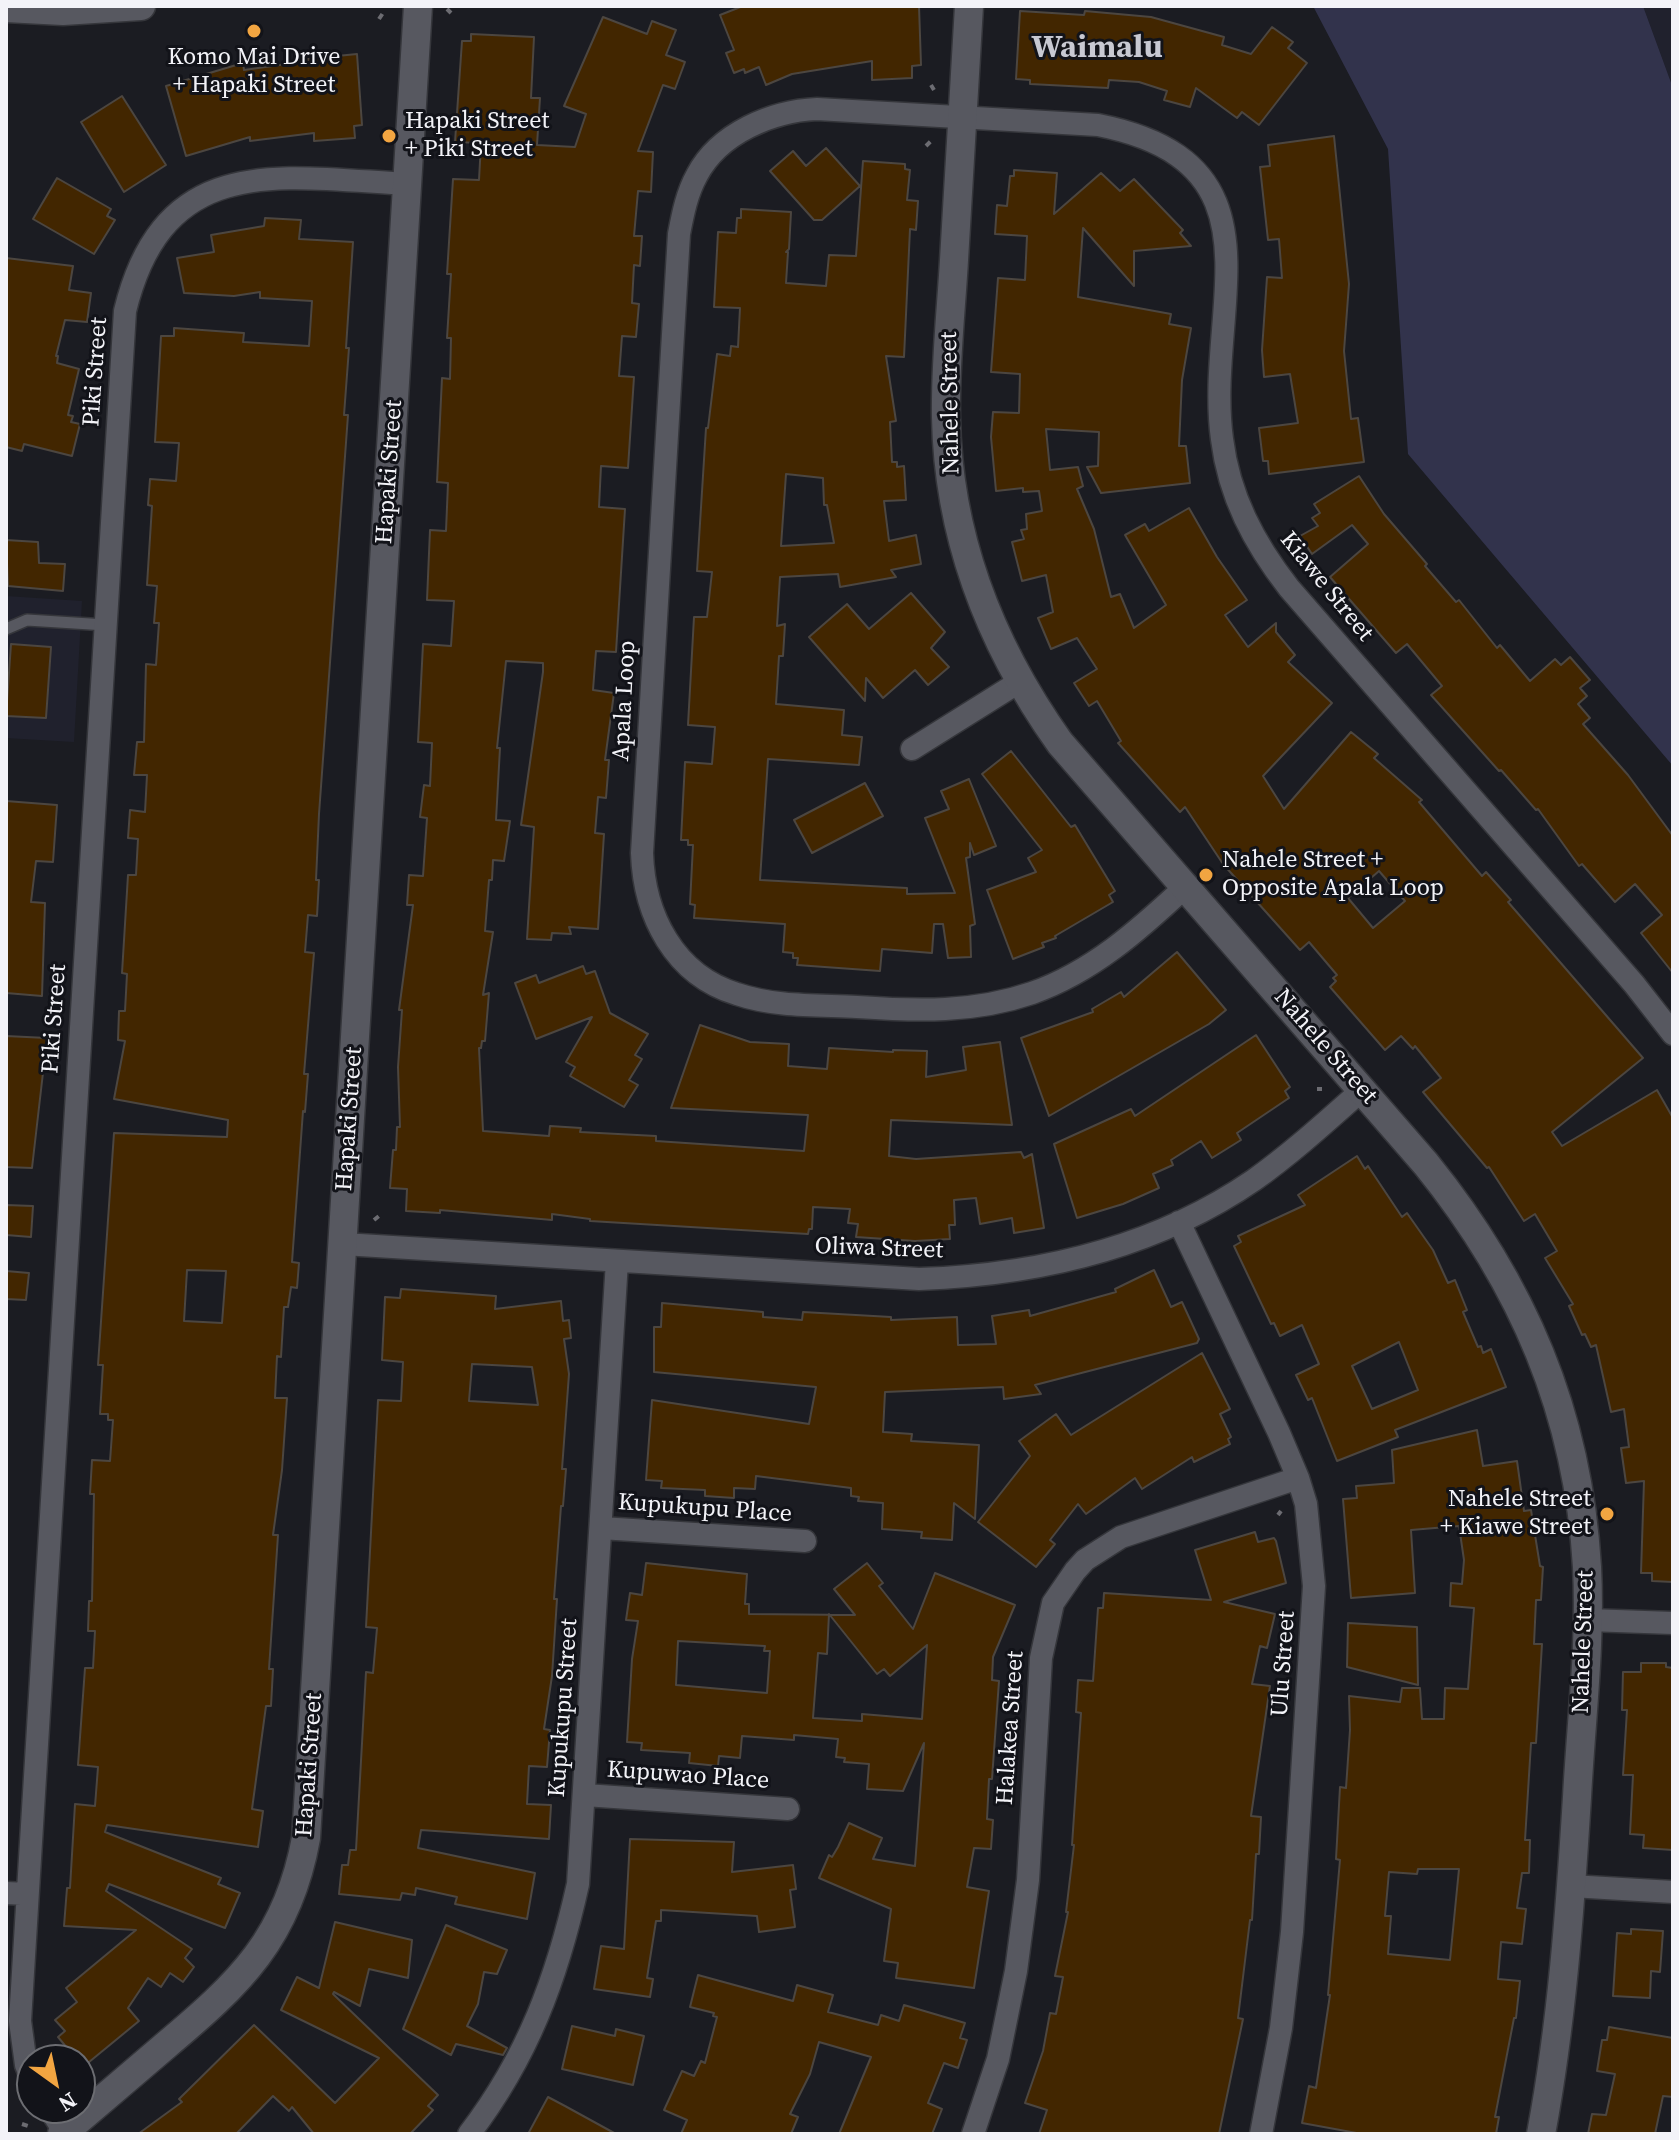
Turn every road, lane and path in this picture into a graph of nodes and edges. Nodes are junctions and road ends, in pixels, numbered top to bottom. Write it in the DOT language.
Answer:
graph roads {
  1 [pos="141,6"];
  2 [pos="418,6"];
  3 [pos="969,6"];
  4 [pos="6,8"];
  5 [pos="383,13"];
  6 [pos="379,19"];
  7 [pos="963,117"];
  8 [pos="931,141"];
  9 [pos="926,146"];
  10 [pos="408,184"];
  11 [pos="106,625"];
  12 [pos="6,629"];
  13 [pos="1019,682"];
  14 [pos="912,749"];
  15 [pos="1185,887"];
  16 [pos="1673,1034"];
  17 [pos="1362,1090"];
  18 [pos="1179,1222"];
  19 [pos="343,1244"];
  20 [pos="617,1261"];
  21 [pos="1298,1478"];
  22 [pos="601,1528"];
  23 [pos="805,1541"];
  24 [pos="1588,1620"];
  25 [pos="1673,1623"];
  26 [pos="585,1795"];
  27 [pos="788,1809"];
  28 [pos="1571,1886"];
  29 [pos="1673,1892"];
  30 [pos="17,1893"];
  31 [pos="23,2044"];
  32 [pos="60,2127"];
  33 [pos="469,2134"];
  34 [pos="973,2134"];
  35 [pos="1261,2134"];
  36 [pos="1541,2134"];
  1 -- 4 [label="street"];
  2 -- 10 [label="street, Hapaki Street"];
  3 -- 7 [label="street, Nahele Street"];
  5 -- 6 [label="path"];
  7 -- 13 [label="street, Nahele Street"];
  7 -- 15 [label="street, Apala Loop"];
  7 -- 16 [label="street, Kiawe Street"];
  8 -- 9 [label="path"];
  10 -- 11 [label="street, Piki Street"];
  10 -- 19 [label="street, Hapaki Street"];
  11 -- 12 [label="lane"];
  11 -- 30 [label="street, Piki Street"];
  13 -- 14 [label="street"];
  13 -- 15 [label="street, Nahele Street"];
  15 -- 17 [label="street, Nahele Street"];
  17 -- 18 [label="street, Oliwa Street"];
  17 -- 24 [label="street, Nahele Street"];
  18 -- 20 [label="street, Oliwa Street"];
  18 -- 21 [label="street, Ulu Street"];
  19 -- 20 [label="street, Oliwa Street"];
  19 -- 32 [label="street, Hapaki Street"];
  20 -- 22 [label="street, Kupukupu Street"];
  21 -- 34 [label="street, Halakea Street"];
  21 -- 35 [label="street, Ulu Street"];
  22 -- 23 [label="street, Kupukupu Place"];
  22 -- 26 [label="street, Kupukupu Street"];
  24 -- 25 [label="street"];
  24 -- 28 [label="street, Nahele Street"];
  26 -- 27 [label="street, Kupuwao Place"];
  26 -- 33 [label="street, Kupukupu Street"];
  28 -- 29 [label="street"];
  28 -- 36 [label="street, Nahele Street"];
  30 -- 31 [label="street, Piki Street"];
}
